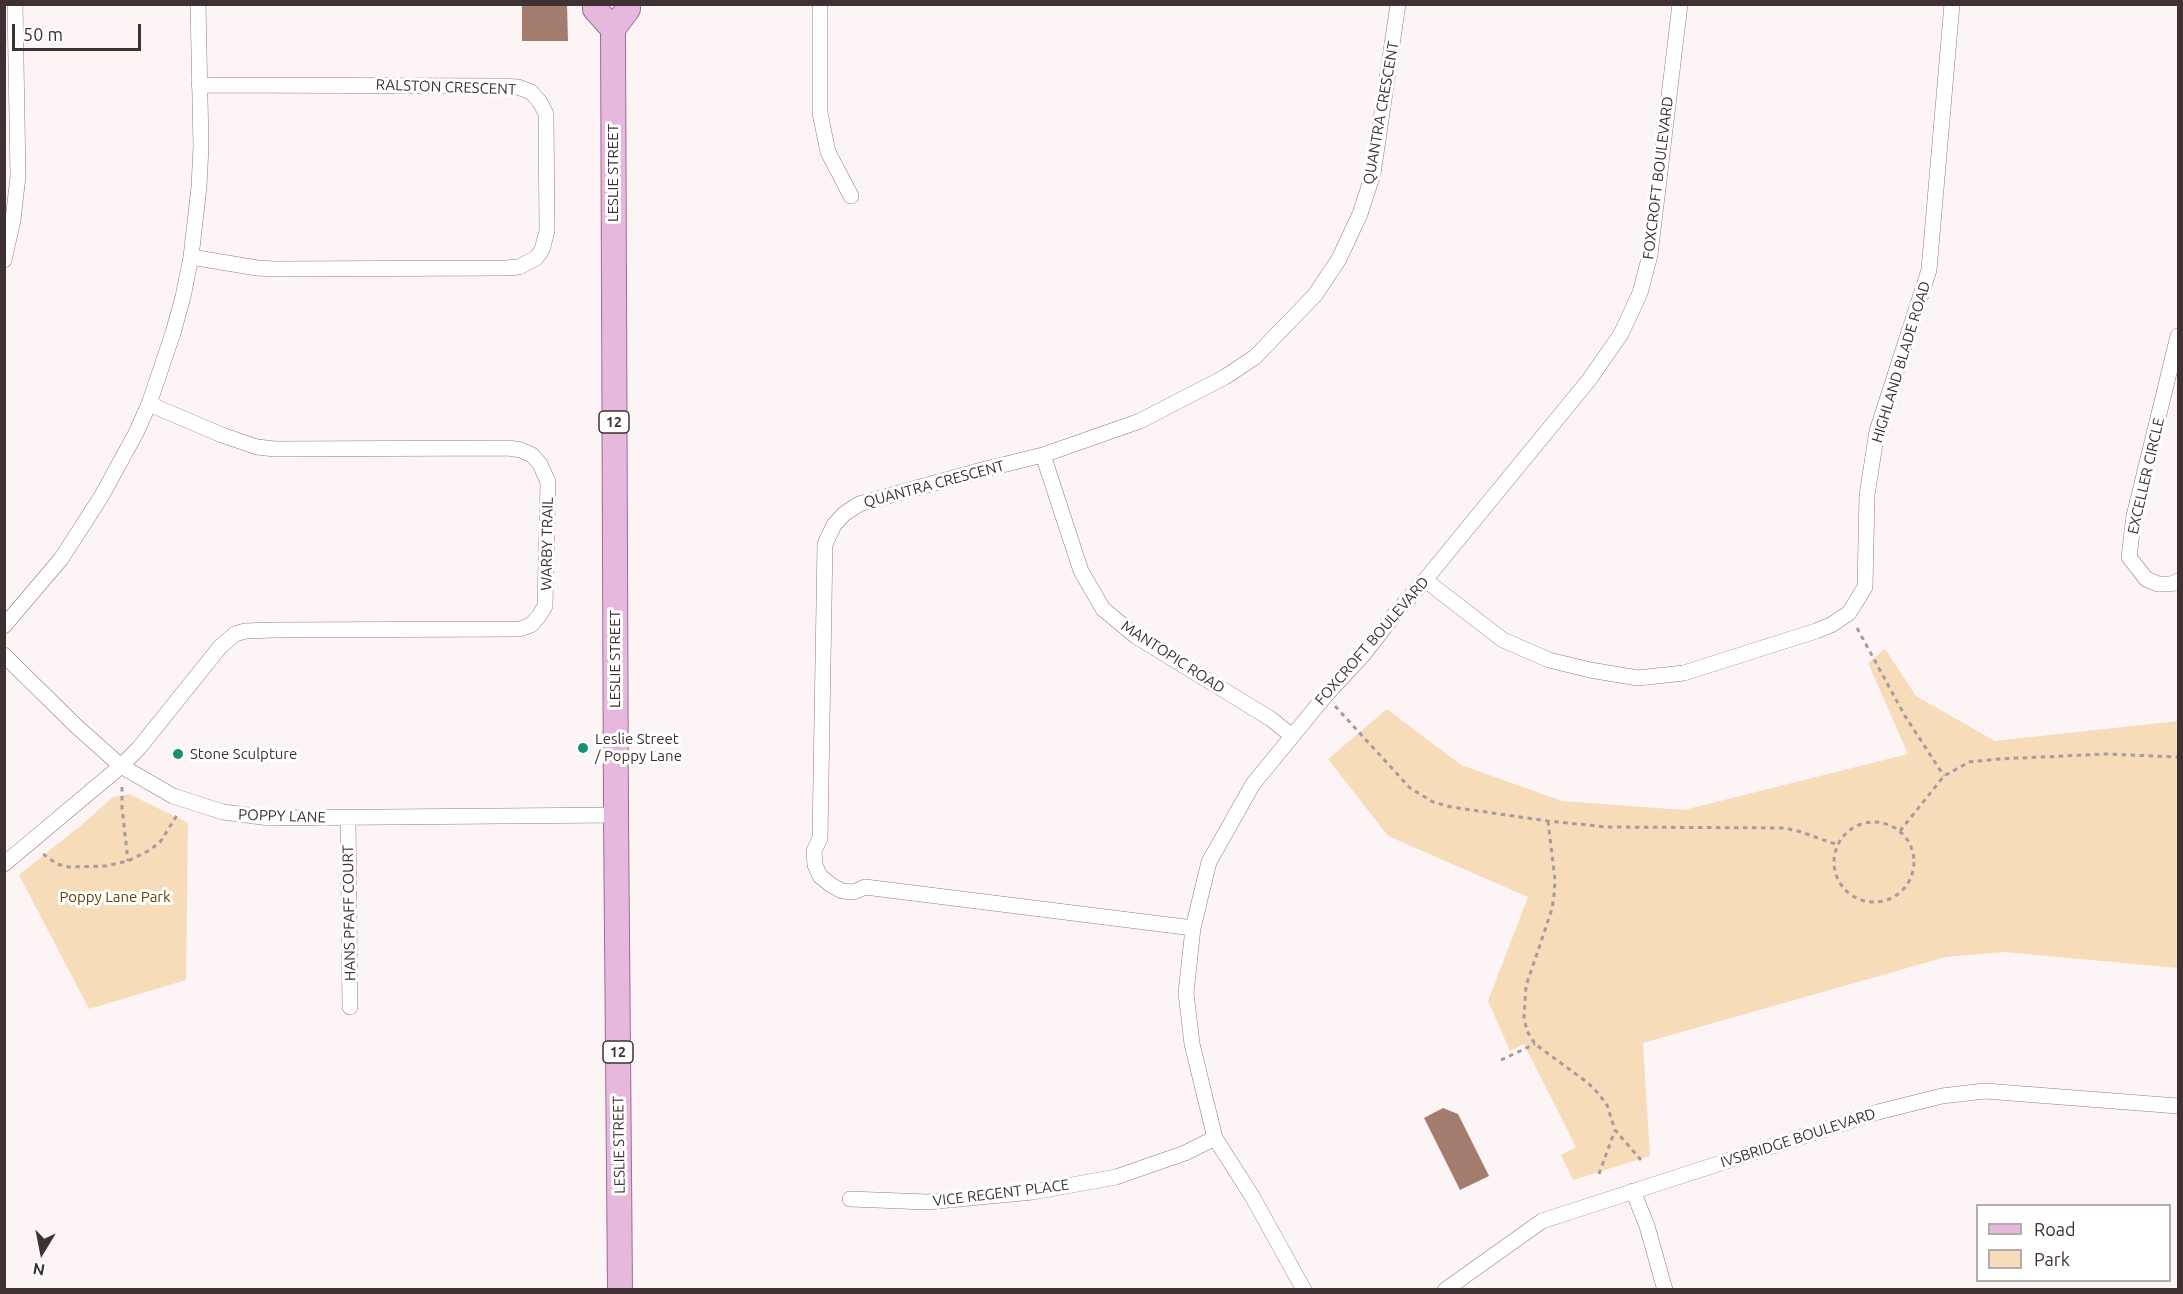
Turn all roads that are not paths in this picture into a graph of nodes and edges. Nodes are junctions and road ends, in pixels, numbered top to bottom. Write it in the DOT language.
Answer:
graph roads {
  1 [pos="15,4"];
  2 [pos="198,4"];
  3 [pos="595,4"];
  4 [pos="628,4"];
  5 [pos="820,4"];
  6 [pos="1398,4"];
  7 [pos="1680,4"];
  8 [pos="1952,4"];
  9 [pos="613,29"];
  10 [pos="199,85"];
  11 [pos="851,196"];
  12 [pos="191,257"];
  13 [pos="4,260"];
  14 [pos="2178,336"];
  15 [pos="148,404"];
  16 [pos="1043,455"];
  17 [pos="1425,580"];
  18 [pos="2178,581"];
  19 [pos="4,626"];
  20 [pos="4,655"];
  21 [pos="1292,736"];
  22 [pos="121,766"];
  23 [pos="616,814"];
  24 [pos="348,818"];
  25 [pos="4,864"];
  26 [pos="1193,928"];
  27 [pos="350,1007"];
  28 [pos="2178,1106"];
  29 [pos="1215,1138"];
  30 [pos="1633,1191"];
  31 [pos="850,1198"];
  32 [pos="620,1290"];
  33 [pos="1304,1290"];
  34 [pos="1445,1290"];
  35 [pos="1665,1290"];
  1 -- 13 [label="street"];
  2 -- 10 [label="street"];
  3 -- 9 [label="main road"];
  4 -- 9 [label="main road"];
  5 -- 11 [label="street"];
  6 -- 16 [label="street, QUANTRA CRESCENT"];
  7 -- 17 [label="street, FOXCROFT BOULEVARD"];
  8 -- 17 [label="street, HIGHLAND BLADE ROAD"];
  9 -- 23 [label="main road, LESLIE STREET / 12"];
  10 -- 12 [label="street"];
  10 -- 12 [label="street, RALSTON CRESCENT"];
  12 -- 15 [label="street"];
  14 -- 18 [label="street, EXCELLER CIRCLE"];
  15 -- 19 [label="street"];
  15 -- 22 [label="street, WARBY TRAIL"];
  16 -- 21 [label="street, MANTOPIC ROAD"];
  16 -- 26 [label="street, QUANTRA CRESCENT"];
  17 -- 21 [label="street, FOXCROFT BOULEVARD"];
  20 -- 22 [label="street, POPPY LANE"];
  21 -- 26 [label="street, FOXCROFT BOULEVARD"];
  22 -- 24 [label="street, POPPY LANE"];
  22 -- 25 [label="street, WARBY TRAIL"];
  23 -- 24 [label="street, POPPY LANE"];
  23 -- 32 [label="main road, LESLIE STREET / 12"];
  24 -- 27 [label="street, HANS PFAFF COURT"];
  26 -- 29 [label="street, FOXCROFT BOULEVARD"];
  28 -- 30 [label="street, IVSBRIDGE BOULEVARD"];
  29 -- 31 [label="street, VICE REGENT PLACE"];
  29 -- 33 [label="street, FOXCROFT BOULEVARD"];
  30 -- 34 [label="street, IVSBRIDGE BOULEVARD"];
  30 -- 35 [label="street"];
}
